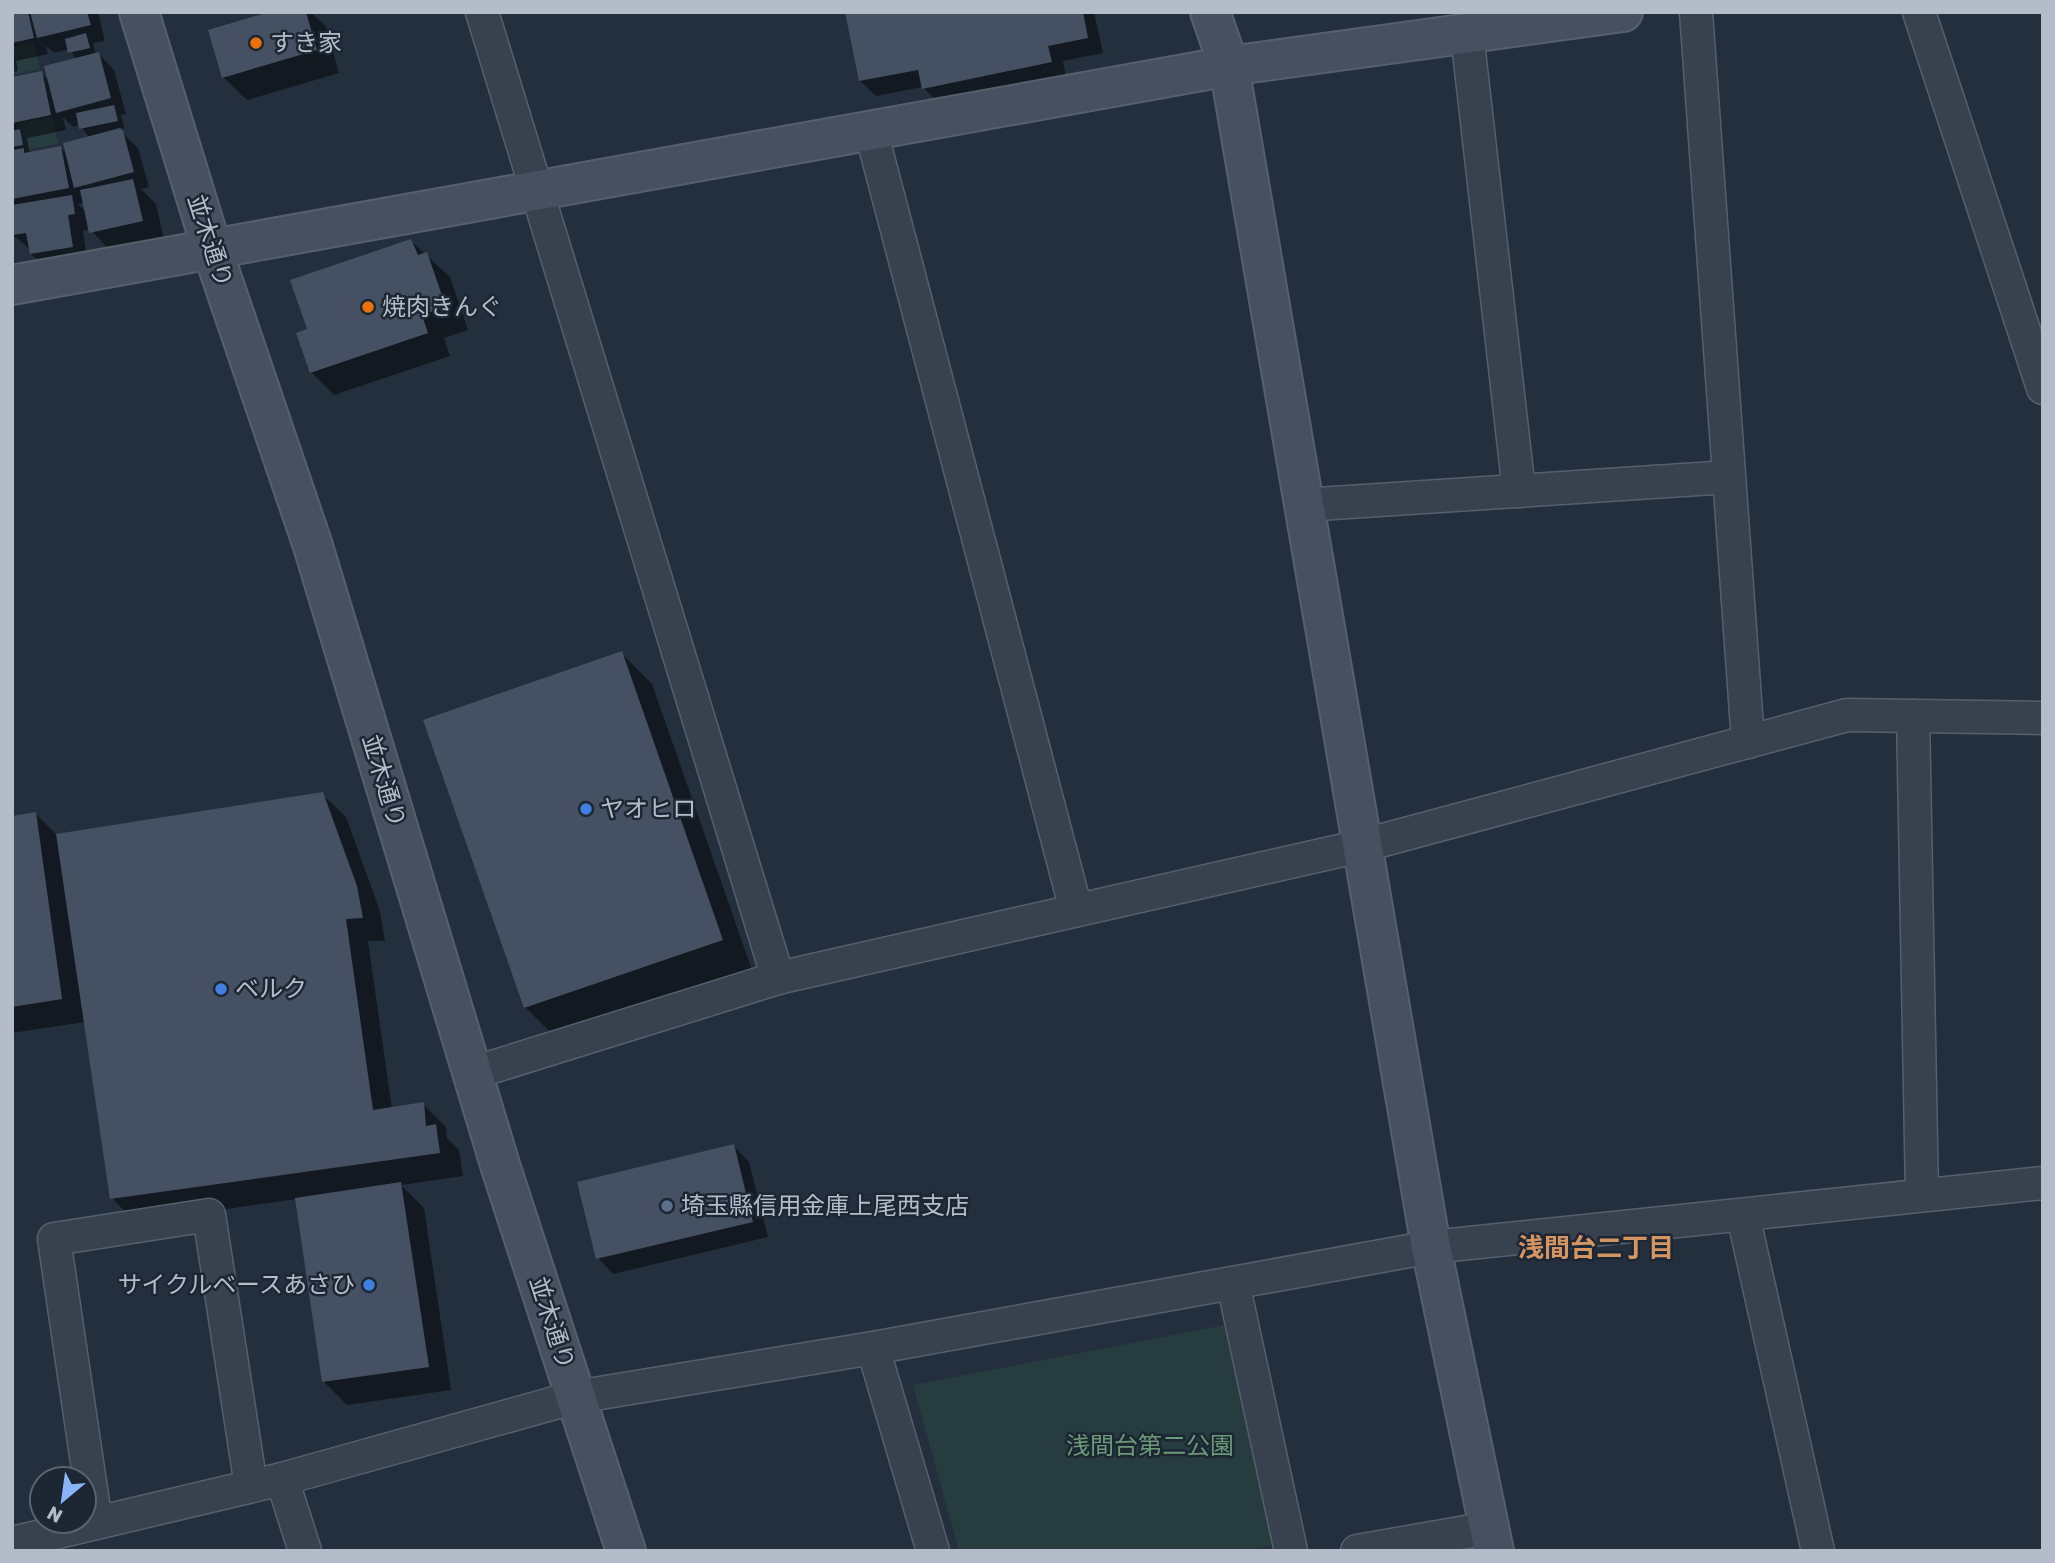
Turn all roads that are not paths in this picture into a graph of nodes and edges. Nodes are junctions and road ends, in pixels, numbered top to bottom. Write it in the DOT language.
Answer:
graph roads {
  1 [pos="139,12"];
  2 [pos="482,12"];
  3 [pos="1210,12"];
  4 [pos="1623,12"];
  5 [pos="1696,12"];
  6 [pos="1919,12"];
  7 [pos="1567,16"];
  8 [pos="1467,34"];
  9 [pos="1228,66"];
  10 [pos="872,131"];
  11 [pos="538,191"];
  12 [pos="212,249"];
  13 [pos="12,285"];
  14 [pos="2043,388"];
  15 [pos="1728,477"];
  16 [pos="1519,491"];
  17 [pos="1303,505"];
  18 [pos="1913,716"];
  19 [pos="2043,718"];
  20 [pos="1748,742"];
  21 [pos="1361,846"];
  22 [pos="1076,910"];
  23 [pos="778,978"];
  24 [pos="473,1073"];
  25 [pos="2043,1183"];
  26 [pos="1922,1195"];
  27 [pos="1743,1215"];
  28 [pos="1431,1247"];
  29 [pos="1233,1283"];
  30 [pos="873,1348"];
  31 [pos="576,1397"];
  32 [pos="87,1465"];
  33 [pos="282,1479"];
  34 [pos="251,1486"];
  35 [pos="98,1523"];
  36 [pos="46,1535"];
  37 [pos="1491,1539"];
  38 [pos="12,1543"];
  39 [pos="305,1551"];
  40 [pos="626,1551"];
  41 [pos="933,1551"];
  42 [pos="1292,1551"];
  43 [pos="1357,1551"];
  44 [pos="1818,1551"];
  1 -- 12 [label="street, 並木通り"];
  2 -- 11 [label="street"];
  3 -- 9 [label="street"];
  4 -- 7 [label="street"];
  5 -- 15 [label="street"];
  6 -- 14 [label="street"];
  7 -- 8 [label="street"];
  8 -- 9 [label="street"];
  8 -- 16 [label="street"];
  9 -- 10 [label="street"];
  9 -- 17 [label="street"];
  10 -- 11 [label="street"];
  10 -- 22 [label="street"];
  11 -- 12 [label="street"];
  11 -- 23 [label="street"];
  12 -- 13 [label="street"];
  12 -- 24 [label="street, 並木通り"];
  15 -- 16 [label="street"];
  15 -- 20 [label="street"];
  16 -- 17 [label="street"];
  17 -- 21 [label="street"];
  18 -- 19 [label="street"];
  18 -- 20 [label="street"];
  18 -- 26 [label="street"];
  20 -- 21 [label="street"];
  21 -- 22 [label="street"];
  21 -- 28 [label="street"];
  22 -- 23 [label="street"];
  23 -- 24 [label="street"];
  24 -- 31 [label="street, 並木通り"];
  25 -- 26 [label="street"];
  26 -- 27 [label="street"];
  27 -- 28 [label="street"];
  27 -- 44 [label="street"];
  28 -- 29 [label="street"];
  28 -- 37 [label="street"];
  29 -- 30 [label="street"];
  29 -- 42 [label="street"];
  30 -- 31 [label="street"];
  30 -- 41 [label="street"];
  31 -- 33 [label="street"];
  31 -- 40 [label="street, 並木通り"];
  32 -- 34 [label="street"];
  33 -- 34 [label="street"];
  33 -- 39 [label="street"];
  34 -- 35 [label="street"];
  36 -- 38 [label="street"];
  37 -- 43 [label="street"];
}
